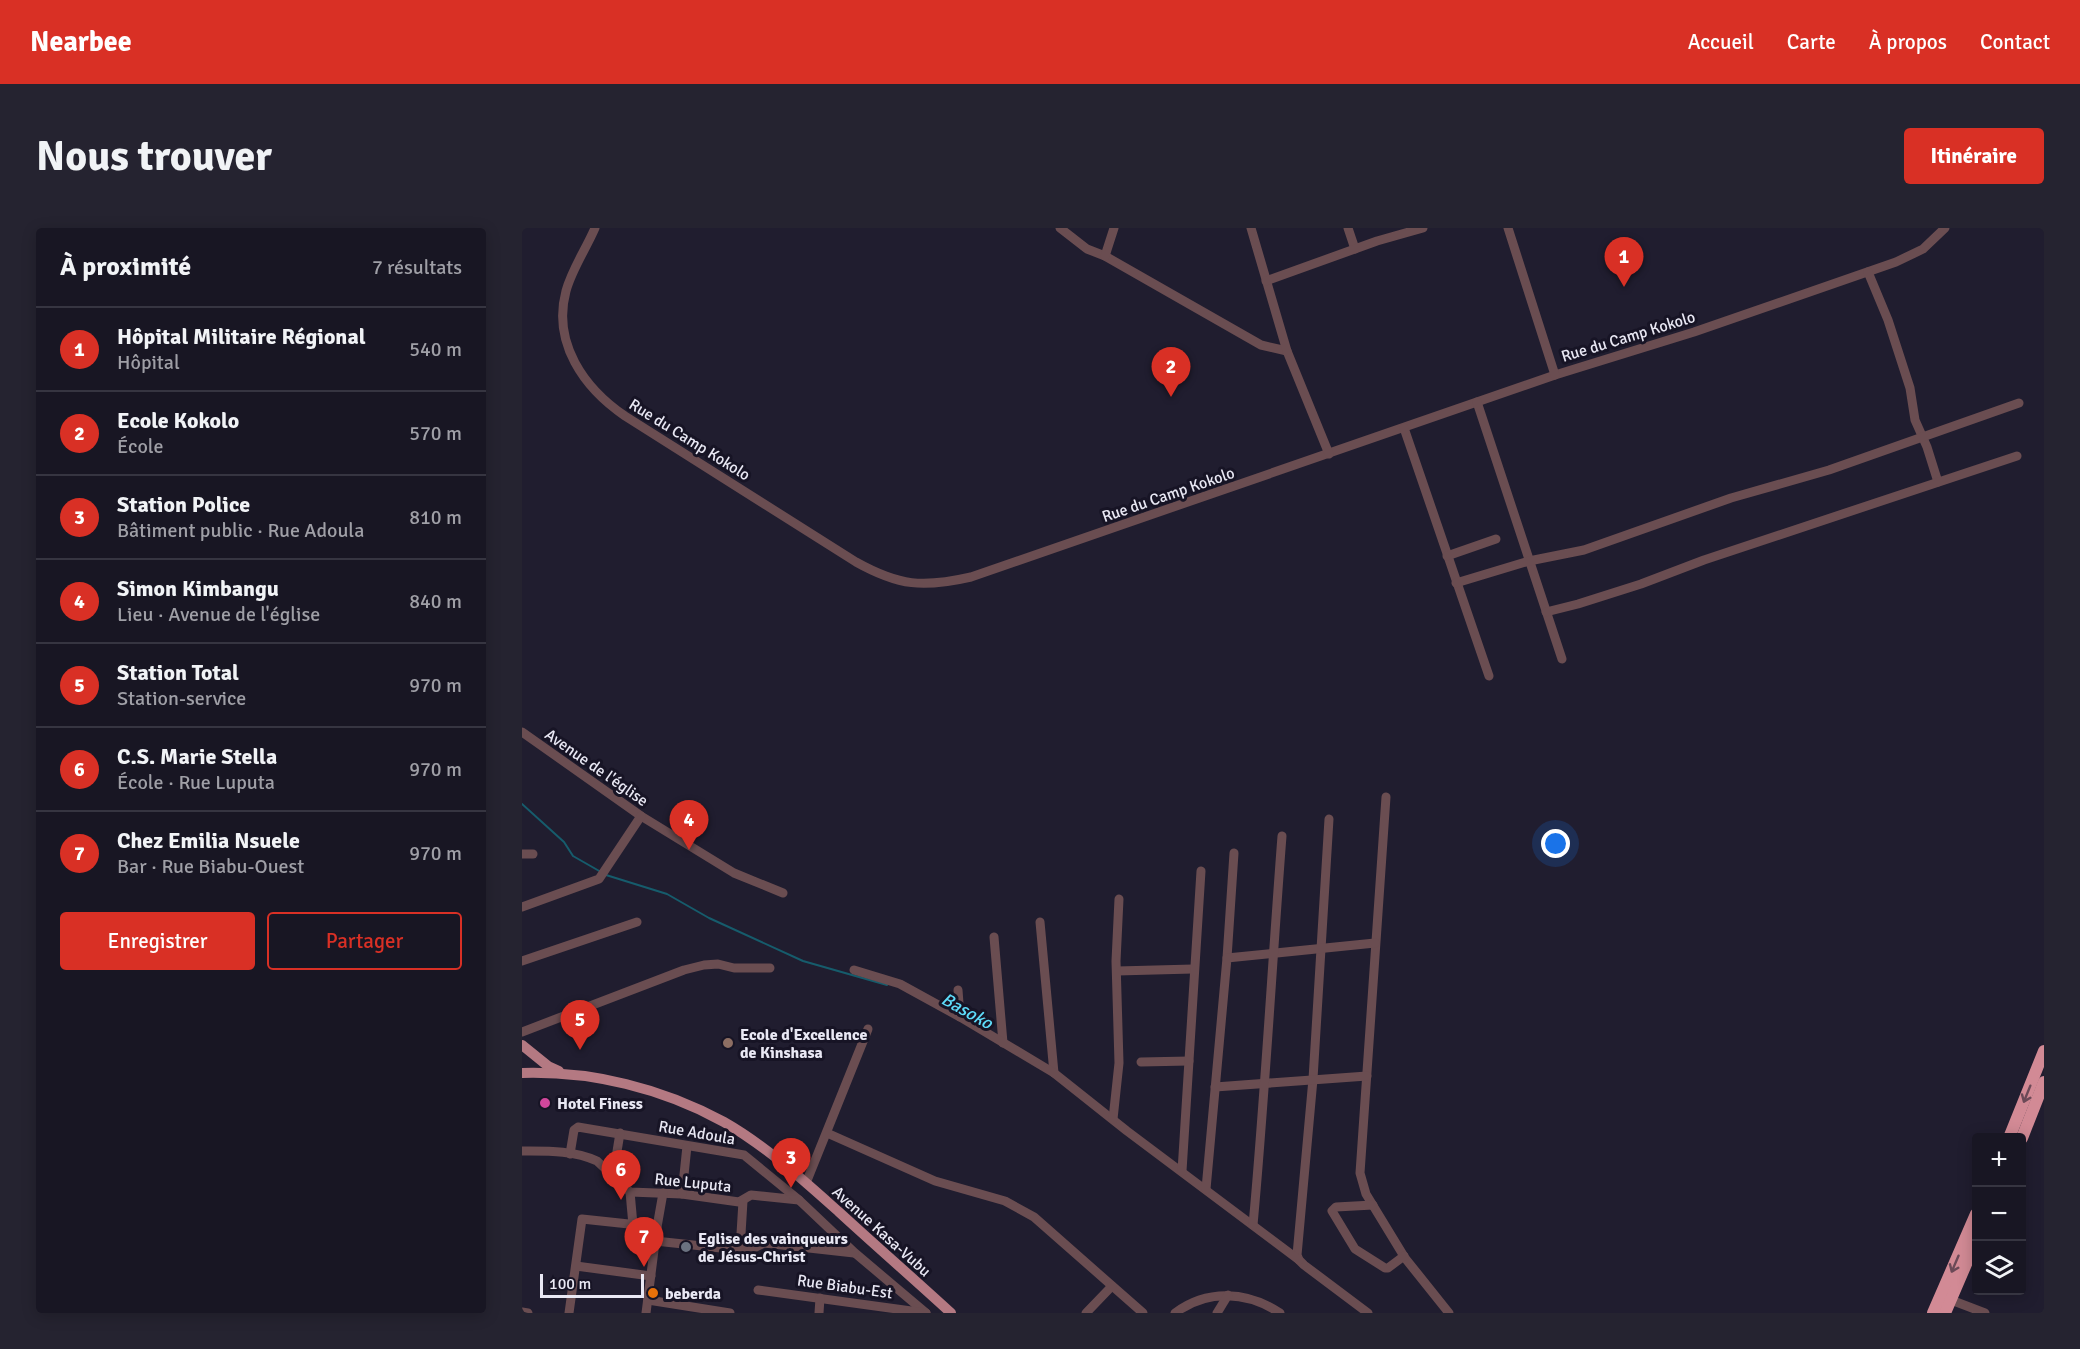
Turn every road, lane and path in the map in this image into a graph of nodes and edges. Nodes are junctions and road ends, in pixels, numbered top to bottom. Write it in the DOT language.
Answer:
graph roads {
  1 [pos="595,228"];
  2 [pos="1060,228"];
  3 [pos="1114,228"];
  4 [pos="1251,228"];
  5 [pos="1348,228"];
  6 [pos="1423,228"];
  7 [pos="1508,228"];
  8 [pos="1945,228"];
  9 [pos="1355,249"];
  10 [pos="1105,256"];
  11 [pos="1868,272"];
  12 [pos="1266,281"];
  13 [pos="1287,351"];
  14 [pos="1555,375"];
  15 [pos="1477,402"];
  16 [pos="2019,403"];
  17 [pos="1404,428"];
  18 [pos="1921,436"];
  19 [pos="1329,454"];
  20 [pos="2017,456"];
  21 [pos="1938,482"];
  22 [pos="1496,539"];
  23 [pos="1447,556"];
  24 [pos="1529,561"];
  25 [pos="1456,583"];
  26 [pos="1546,612"];
  27 [pos="1562,659"];
  28 [pos="1489,676"];
  29 [pos="522,732"];
  30 [pos="1386,797"];
  31 [pos="641,816"];
  32 [pos="1329,819"];
  33 [pos="1282,836"];
  34 [pos="1234,853"];
  35 [pos="522,854"];
  36 [pos="533,854"];
  37 [pos="1201,871"];
  38 [pos="783,893"];
  39 [pos="1119,899"];
  40 [pos="522,907"];
  41 [pos="637,922"];
  42 [pos="1040,922"];
  43 [pos="994,937"];
  44 [pos="1375,944"];
  45 [pos="1322,949"];
  46 [pos="1273,954"];
  47 [pos="1227,958"];
  48 [pos="522,961"];
  49 [pos="770,968"];
  50 [pos="1193,969"];
  51 [pos="854,970"];
  52 [pos="1117,971"];
  53 [pos="958,990"];
  54 [pos="960,1017"];
  55 [pos="868,1029"];
  56 [pos="522,1033"];
  57 [pos="1003,1043"];
  58 [pos="522,1045"];
  59 [pos="2044,1051"];
  60 [pos="1189,1061"];
  61 [pos="1141,1062"];
  62 [pos="523,1073"];
  63 [pos="565,1073"];
  64 [pos="1054,1073"];
  65 [pos="1367,1076"];
  66 [pos="1313,1079"];
  67 [pos="2044,1082"];
  68 [pos="1266,1083"];
  69 [pos="1215,1087"];
  70 [pos="1113,1119"];
  71 [pos="827,1133"];
  72 [pos="2011,1133"];
  73 [pos="2024,1133"];
  74 [pos="620,1134"];
  75 [pos="687,1146"];
  76 [pos="522,1151"];
  77 [pos="570,1154"];
  78 [pos="1182,1171"];
  79 [pos="613,1176"];
  80 [pos="806,1182"];
  81 [pos="1206,1190"];
  82 [pos="630,1192"];
  83 [pos="663,1193"];
  84 [pos="682,1194"];
  85 [pos="799,1200"];
  86 [pos="743,1201"];
  87 [pos="1373,1205"];
  88 [pos="633,1225"];
  89 [pos="1253,1225"];
  90 [pos="1972,1225"];
  91 [pos="657,1227"];
  92 [pos="656,1241"];
  93 [pos="740,1250"];
  94 [pos="1972,1252"];
  95 [pos="855,1253"];
  96 [pos="1404,1256"];
  97 [pos="1299,1260"];
  98 [pos="576,1266"];
  99 [pos="651,1276"];
  100 [pos="1112,1286"];
  101 [pos="758,1290"];
  102 [pos="1228,1295"];
  103 [pos="820,1298"];
  104 [pos="648,1300"];
  105 [pos="1951,1300"];
  106 [pos="522,1312"];
  107 [pos="528,1313"];
  108 [pos="569,1313"];
  109 [pos="646,1313"];
  110 [pos="730,1313"];
  111 [pos="819,1313"];
  112 [pos="926,1313"];
  113 [pos="951,1313"];
  114 [pos="1086,1313"];
  115 [pos="1143,1313"];
  116 [pos="1175,1313"];
  117 [pos="1216,1313"];
  118 [pos="1280,1313"];
  119 [pos="1368,1313"];
  120 [pos="1449,1313"];
  121 [pos="1933,1313"];
  122 [pos="1945,1313"];
  123 [pos="1985,1313"];
  1 -- 19 [label="street, Rue du Camp Kokolo"];
  2 -- 10 [label="street"];
  3 -- 10 [label="street"];
  4 -- 12 [label="street"];
  5 -- 9 [label="street"];
  6 -- 9 [label="street"];
  7 -- 14 [label="street"];
  8 -- 11 [label="street, Rue du Camp Kokolo"];
  9 -- 12 [label="street"];
  10 -- 13 [label="street"];
  11 -- 14 [label="street, Rue du Camp Kokolo"];
  11 -- 18 [label="street"];
  12 -- 13 [label="street"];
  13 -- 19 [label="street"];
  14 -- 15 [label="street, Rue du Camp Kokolo"];
  15 -- 17 [label="street, Rue du Camp Kokolo"];
  15 -- 24 [label="street"];
  16 -- 18 [label="street"];
  17 -- 19 [label="street, Rue du Camp Kokolo"];
  17 -- 23 [label="street"];
  18 -- 21 [label="street"];
  18 -- 24 [label="street"];
  20 -- 21 [label="street"];
  21 -- 26 [label="street"];
  22 -- 23 [label="street"];
  23 -- 25 [label="street"];
  24 -- 25 [label="street"];
  24 -- 26 [label="street"];
  25 -- 28 [label="street"];
  26 -- 27 [label="street"];
  29 -- 31 [label="street, Avenue de l'église"];
  30 -- 44 [label="street"];
  31 -- 38 [label="street, Avenue de l'église"];
  31 -- 40 [label="street"];
  32 -- 45 [label="street"];
  33 -- 46 [label="street"];
  34 -- 47 [label="street"];
  35 -- 36 [label="street"];
  37 -- 50 [label="street"];
  39 -- 52 [label="street"];
  41 -- 48 [label="street"];
  42 -- 64 [label="street"];
  43 -- 57 [label="street"];
  44 -- 45 [label="street"];
  44 -- 65 [label="street"];
  45 -- 46 [label="street"];
  45 -- 66 [label="street"];
  46 -- 47 [label="street"];
  46 -- 68 [label="street"];
  47 -- 69 [label="street"];
  49 -- 56 [label="street"];
  50 -- 52 [label="street"];
  50 -- 60 [label="street"];
  51 -- 54 [label="street"];
  52 -- 70 [label="street"];
  53 -- 54 [label="street"];
  54 -- 57 [label="street"];
  55 -- 71 [label="street"];
  57 -- 64 [label="street"];
  58 -- 63 [label="main road, Avenue Kasa-Vubu"];
  59 -- 72 [label="highway, one-way"];
  60 -- 61 [label="street"];
  60 -- 78 [label="street"];
  62 -- 63 [label="main road, Avenue Kasa-Vubu"];
  63 -- 80 [label="main road, Avenue Kasa-Vubu"];
  64 -- 70 [label="street"];
  65 -- 66 [label="street"];
  65 -- 87 [label="street"];
  66 -- 68 [label="street"];
  66 -- 97 [label="street"];
  67 -- 73 [label="highway"];
  68 -- 69 [label="street"];
  68 -- 89 [label="street"];
  69 -- 81 [label="street"];
  70 -- 78 [label="street"];
  71 -- 80 [label="street"];
  71 -- 100 [label="street"];
  74 -- 75 [label="street, Rue Adoula"];
  74 -- 77 [label="street, Rue Adoula"];
  74 -- 79 [label="street"];
  75 -- 84 [label="street"];
  75 -- 85 [label="street, Rue Adoula"];
  76 -- 77 [label="street, Rue Luputa"];
  77 -- 79 [label="street, Rue Luputa"];
  78 -- 81 [label="street"];
  79 -- 82 [label="street, Rue Luputa"];
  80 -- 113 [label="main road, Avenue Kasa-Vubu"];
  81 -- 89 [label="street"];
  82 -- 83 [label="street, Rue Luputa"];
  82 -- 88 [label="street"];
  83 -- 84 [label="street, Rue Luputa"];
  83 -- 91 [label="street"];
  84 -- 86 [label="street, Rue Luputa"];
  85 -- 86 [label="street, Rue Luputa"];
  85 -- 95 [label="street, Rue Adoula"];
  86 -- 93 [label="street"];
  87 -- 96 [label="street"];
  87 -- 96 [label="street"];
  88 -- 91 [label="street"];
  88 -- 98 [label="street"];
  89 -- 97 [label="street"];
  90 -- 121 [label="highway, one-way"];
  91 -- 92 [label="street"];
  92 -- 93 [label="street"];
  92 -- 99 [label="street"];
  93 -- 95 [label="street"];
  94 -- 105 [label="highway"];
  95 -- 112 [label="street, Rue Adoula"];
  96 -- 120 [label="street"];
  97 -- 119 [label="street"];
  98 -- 99 [label="street"];
  98 -- 108 [label="street"];
  99 -- 104 [label="street"];
  100 -- 114 [label="street"];
  100 -- 115 [label="street"];
  101 -- 103 [label="street, Rue Biabu-Est"];
  102 -- 116 [label="street"];
  102 -- 117 [label="street"];
  102 -- 118 [label="street"];
  103 -- 111 [label="street"];
  103 -- 112 [label="street, Rue Biabu-Est"];
  104 -- 109 [label="street"];
  104 -- 110 [label="street"];
  105 -- 122 [label="highway"];
  105 -- 123 [label="street"];
  106 -- 107 [label="street"];
}
